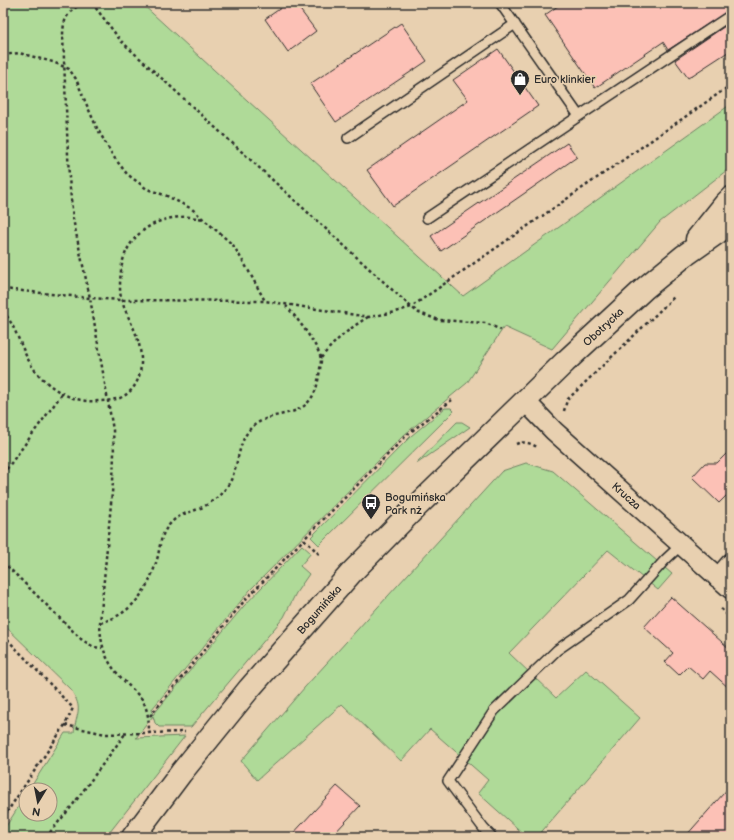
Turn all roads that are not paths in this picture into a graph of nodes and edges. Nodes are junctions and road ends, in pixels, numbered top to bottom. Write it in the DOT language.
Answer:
graph roads {
  1 [pos="500,3"];
  2 [pos="731,15"];
  3 [pos="515,24"];
  4 [pos="579,116"];
  5 [pos="348,138"];
  6 [pos="731,198"];
  7 [pos="427,218"];
  8 [pos="731,223"];
  9 [pos="684,256"];
  10 [pos="525,401"];
  11 [pos="681,545"];
  12 [pos="731,563"];
  13 [pos="725,583"];
  14 [pos="133,837"];
  15 [pos="492,837"];
  1 -- 3 [label="lane"];
  2 -- 4 [label="lane"];
  3 -- 4 [label="lane"];
  3 -- 5 [label="lane"];
  4 -- 7 [label="lane"];
  6 -- 9 [label="street, Obotrycka"];
  8 -- 9 [label="street, Obotrycka"];
  9 -- 10 [label="street, Obotrycka"];
  10 -- 11 [label="street, Krucza"];
  10 -- 14 [label="street, Bogumińska"];
  11 -- 13 [label="street, Krucza"];
  11 -- 15 [label="lane"];
  12 -- 13 [label="street"];
}
